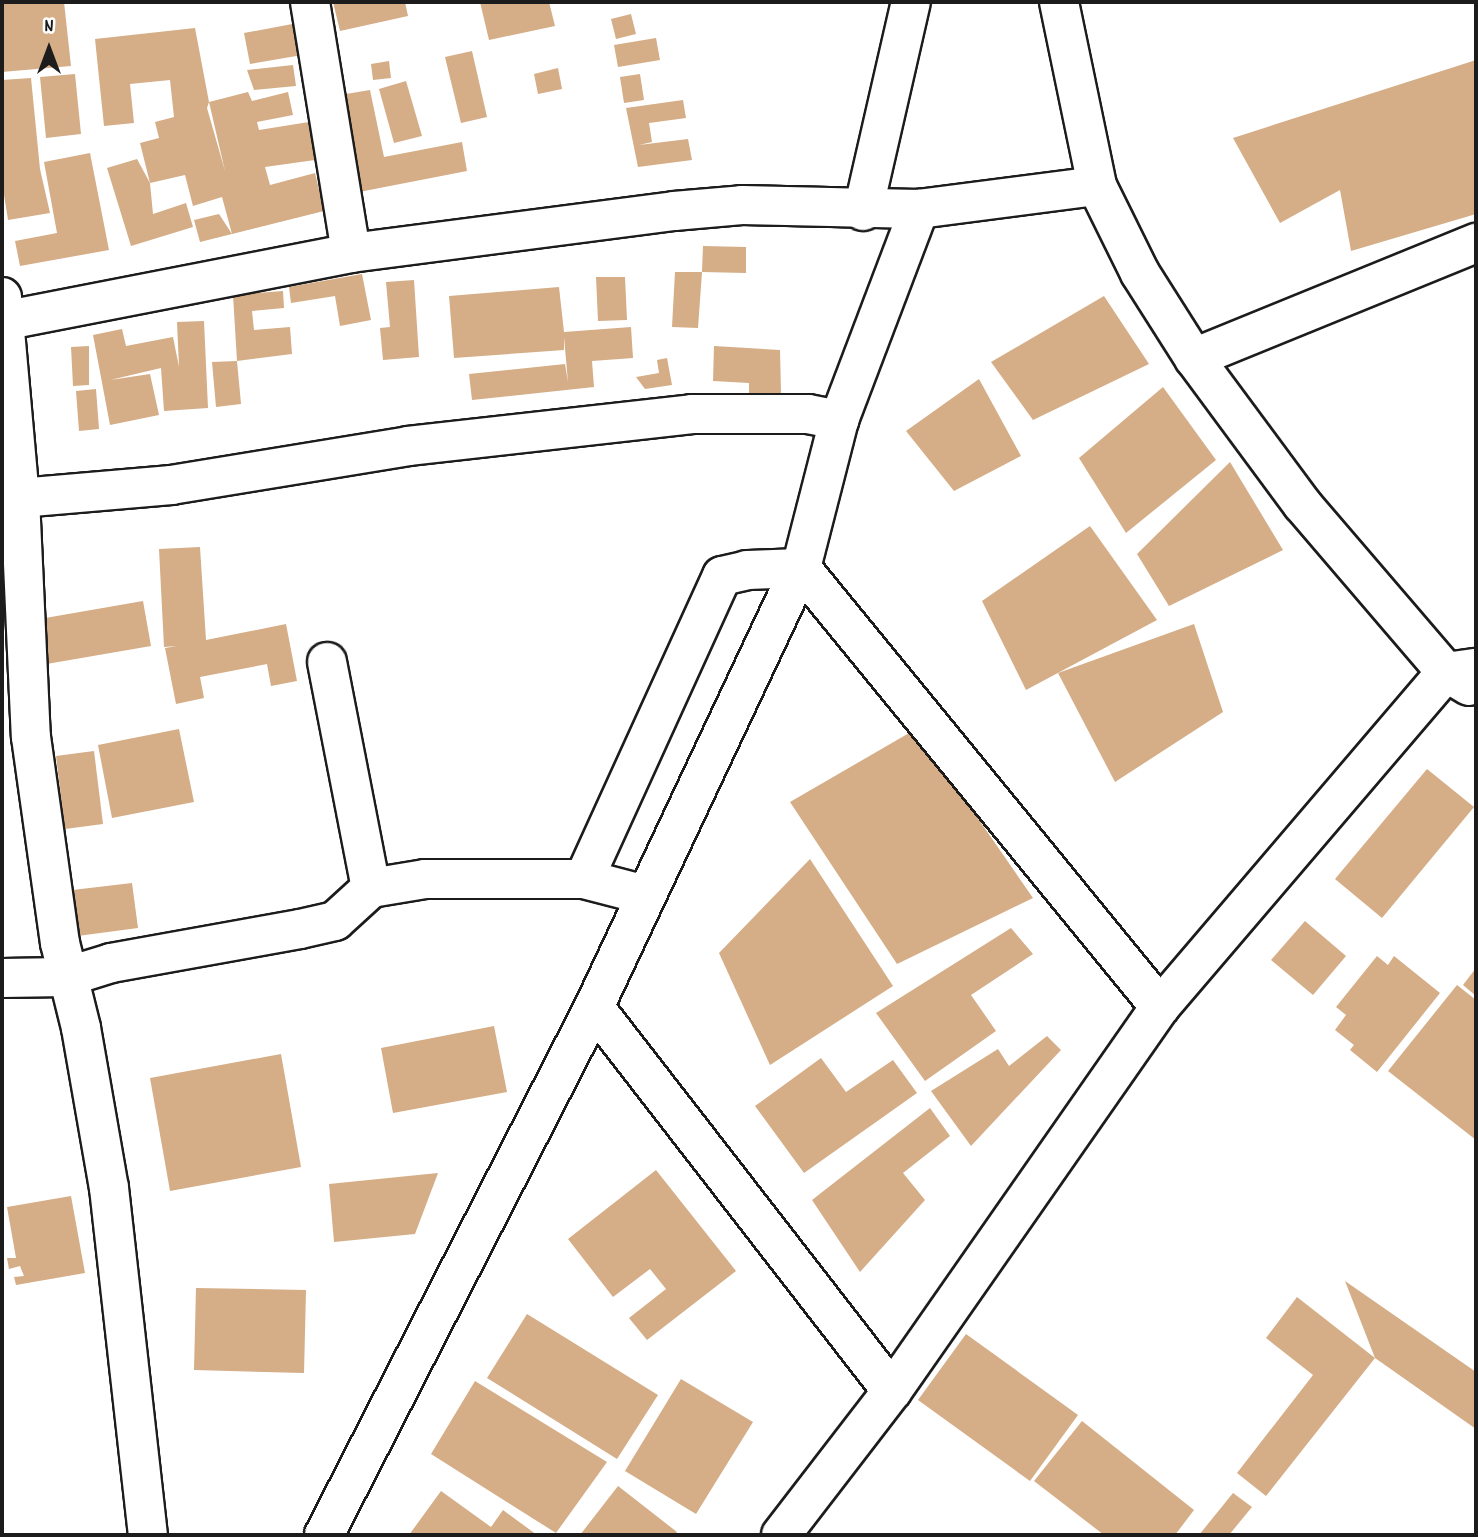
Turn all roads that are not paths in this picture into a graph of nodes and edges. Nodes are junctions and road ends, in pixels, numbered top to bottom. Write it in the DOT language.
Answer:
graph roads {
  1 [pos="310,2"];
  2 [pos="911,2"];
  3 [pos="1059,2"];
  4 [pos="1097,186"];
  5 [pos="919,209"];
  6 [pos="863,211"];
  7 [pos="1476,243"];
  8 [pos="351,253"];
  9 [pos="3,313"];
  10 [pos="1194,358"];
  11 [pos="839,419"];
  12 [pos="20,498"];
  13 [pos="801,568"];
  14 [pos="327,662"];
  15 [pos="1466,677"];
  16 [pos="584,879"];
  17 [pos="371,888"];
  18 [pos="646,895"];
  19 [pos="66,977"];
  20 [pos="2,978"];
  21 [pos="594,1007"];
  22 [pos="1160,1007"];
  23 [pos="892,1391"];
  24 [pos="148,1535"];
  25 [pos="324,1535"];
  26 [pos="781,1535"];
  1 -- 8 [label="street"];
  2 -- 6 [label="street"];
  3 -- 4 [label="street"];
  4 -- 5 [label="street"];
  4 -- 10 [label="street"];
  5 -- 6 [label="street"];
  5 -- 11 [label="street"];
  6 -- 8 [label="street"];
  7 -- 10 [label="street"];
  8 -- 9 [label="street"];
  9 -- 12 [label="street"];
  10 -- 15 [label="street"];
  11 -- 12 [label="street"];
  11 -- 13 [label="street"];
  12 -- 19 [label="street"];
  13 -- 16 [label="street"];
  13 -- 18 [label="street"];
  13 -- 22 [label="street"];
  14 -- 17 [label="street"];
  15 -- 22 [label="street"];
  16 -- 17 [label="street"];
  16 -- 18 [label="street"];
  17 -- 19 [label="street"];
  18 -- 21 [label="street"];
  19 -- 20 [label="street"];
  19 -- 24 [label="street"];
  21 -- 23 [label="street"];
  21 -- 25 [label="street"];
  22 -- 23 [label="street"];
  23 -- 26 [label="street"];
}
